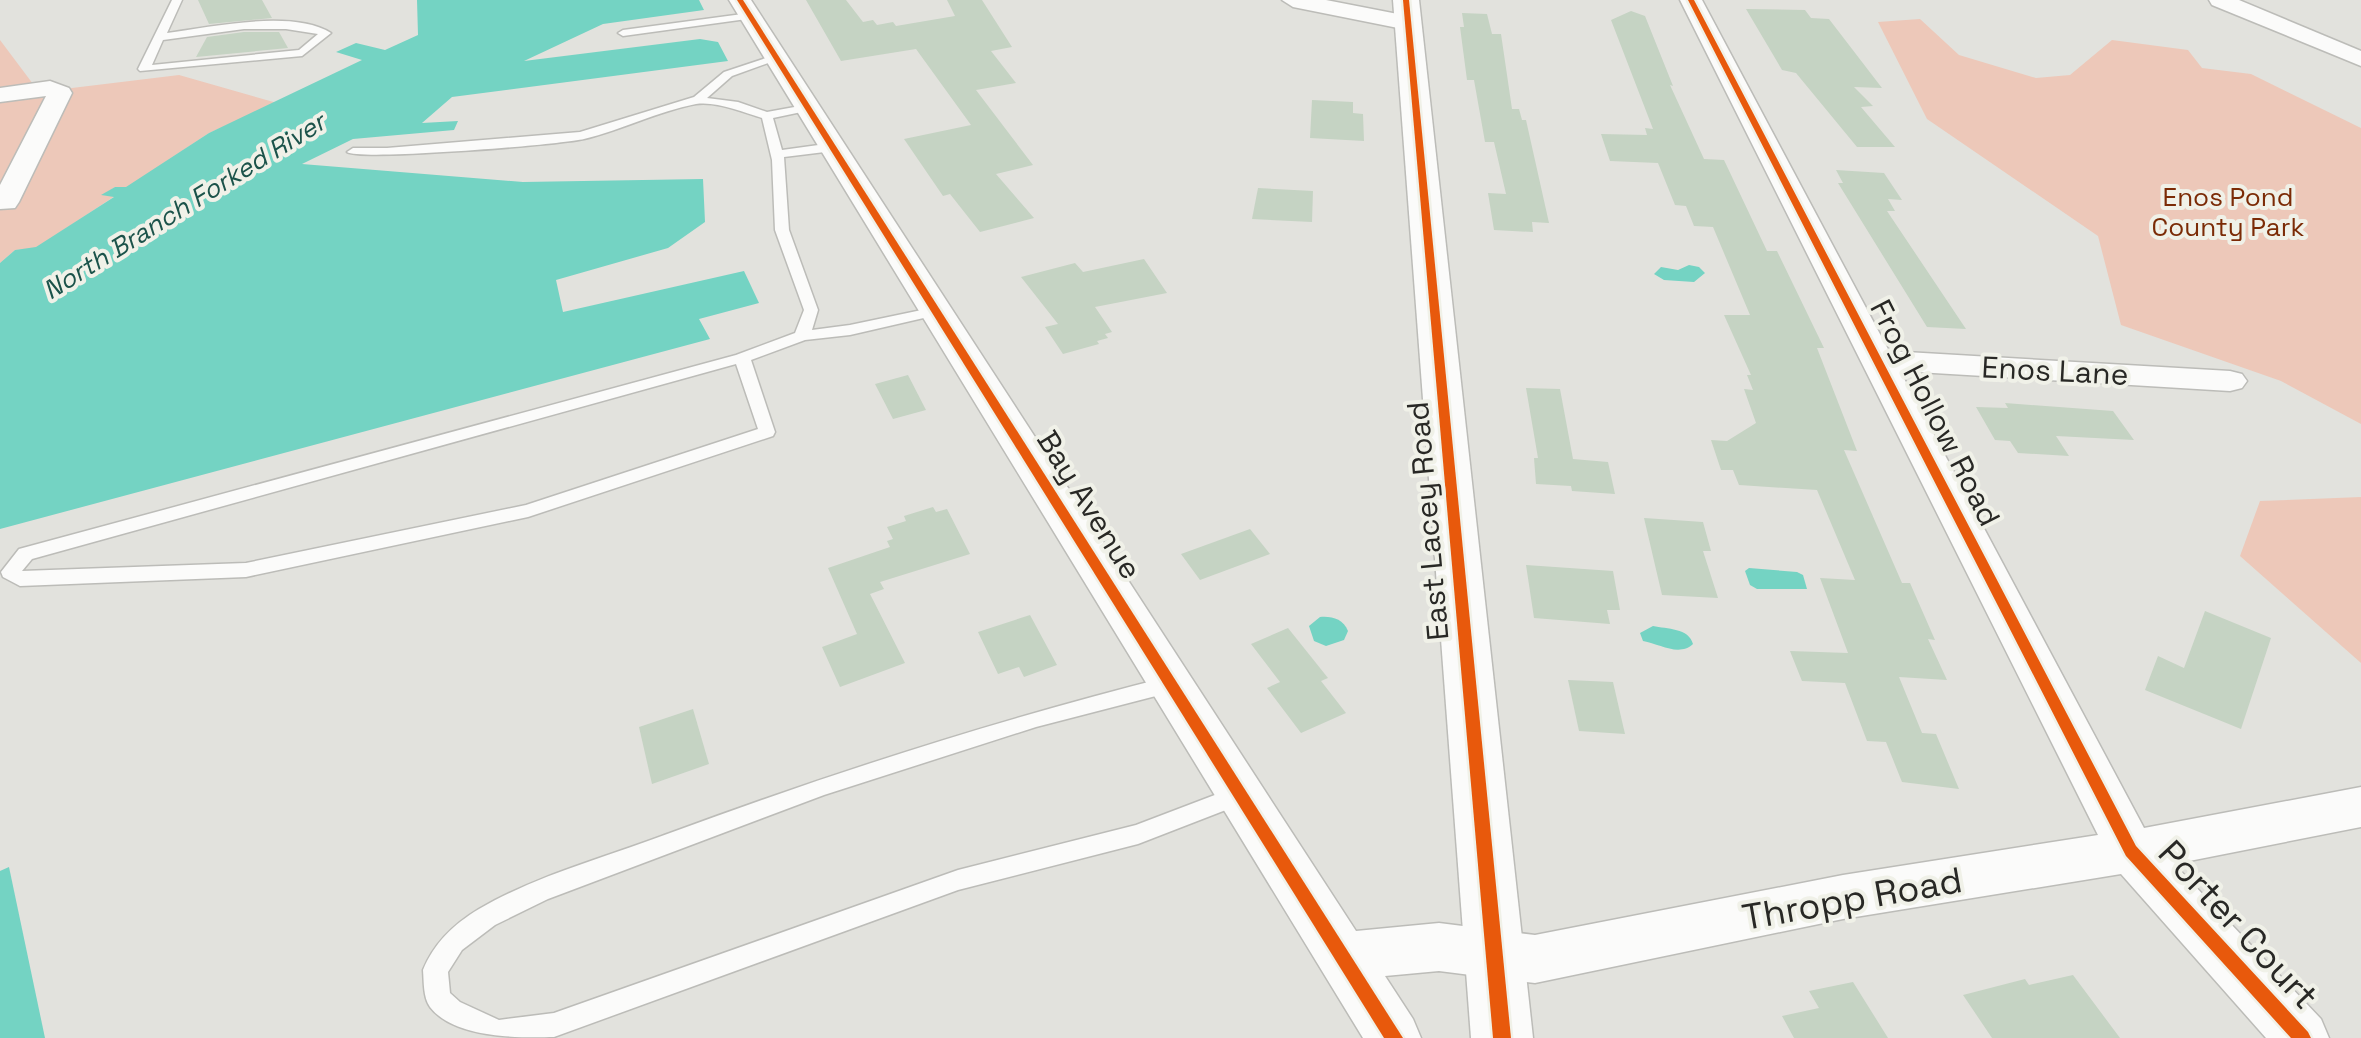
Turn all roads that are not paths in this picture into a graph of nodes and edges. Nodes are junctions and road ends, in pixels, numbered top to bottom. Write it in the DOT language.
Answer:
graph roads {
  1 [pos="177,0"];
  2 [pos="1293,0"];
  3 [pos="1691,0"];
  4 [pos="2220,0"];
  5 [pos="745,8"];
  6 [pos="1407,12"];
  7 [pos="623,33"];
  8 [pos="160,37"];
  9 [pos="776,58"];
  10 [pos="2361,59"];
  11 [pos="0,95"];
  12 [pos="698,100"];
  13 [pos="807,107"];
  14 [pos="766,116"];
  15 [pos="833,147"];
  16 [pos="353,152"];
  17 [pos="777,154"];
  18 [pos="5,202"];
  19 [pos="936,311"];
  20 [pos="802,336"];
  21 [pos="742,358"];
  22 [pos="1879,360"];
  23 [pos="2230,381"];
  24 [pos="1172,684"];
  25 [pos="1241,794"];
  26 [pos="2361,807"];
  27 [pos="2131,851"];
  28 [pos="1495,954"];
  29 [pos="1343,956"];
  30 [pos="1394,1038"];
  31 [pos="1502,1038"];
  32 [pos="2302,1038"];
  1 -- 8 [label="lane"];
  2 -- 6 [label="street"];
  3 -- 22 [label="street, Frog Hollow Road"];
  4 -- 10 [label="street"];
  5 -- 7 [label="lane"];
  5 -- 9 [label="street, Bay Avenue"];
  6 -- 28 [label="street, East Lacey Road"];
  8 -- 8 [label="lane"];
  9 -- 12 [label="lane"];
  9 -- 13 [label="street, Bay Avenue"];
  11 -- 18 [label="street"];
  12 -- 14 [label="lane"];
  12 -- 16 [label="lane"];
  13 -- 14 [label="lane"];
  13 -- 15 [label="street, Bay Avenue"];
  14 -- 17 [label="lane"];
  15 -- 17 [label="lane"];
  15 -- 19 [label="street, Bay Avenue"];
  17 -- 20 [label="lane"];
  19 -- 20 [label="lane"];
  19 -- 24 [label="street, Bay Avenue"];
  20 -- 21 [label="lane"];
  21 -- 21 [label="lane"];
  22 -- 23 [label="street, Enos Lane"];
  22 -- 27 [label="street, Frog Hollow Road"];
  24 -- 25 [label="street, Bay Avenue"];
  24 -- 25 [label="lane"];
  25 -- 29 [label="street, Bay Avenue"];
  26 -- 27 [label="street, Thropp Road"];
  27 -- 28 [label="street, Thropp Road"];
  27 -- 32 [label="street, Porter Court"];
  28 -- 29 [label="street, Thropp Road"];
  28 -- 31 [label="street, East Lacey Road"];
  29 -- 30 [label="street, Bay Avenue"];
}
